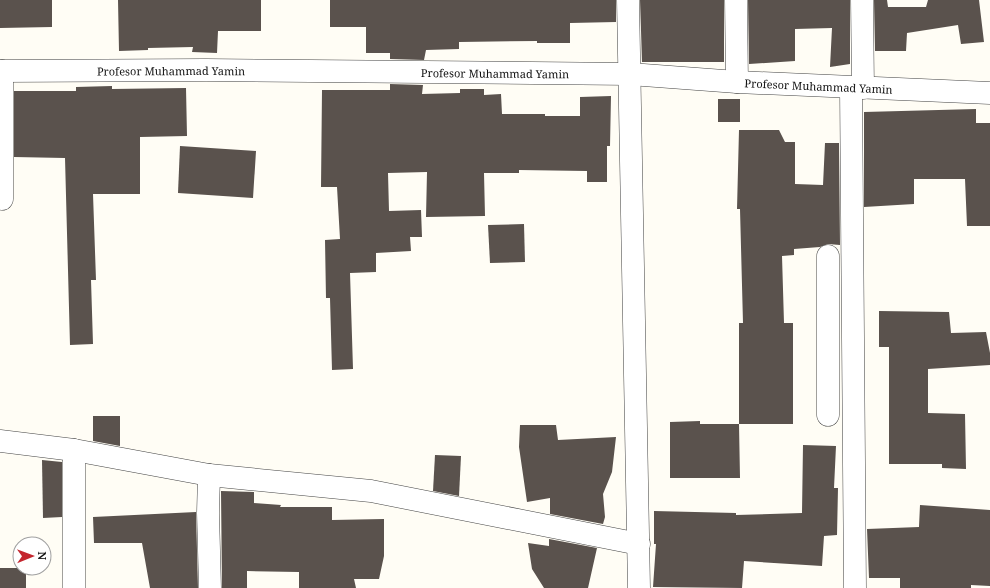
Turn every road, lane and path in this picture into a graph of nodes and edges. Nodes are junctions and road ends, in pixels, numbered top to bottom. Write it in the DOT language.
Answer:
graph roads {
  1 [pos="628,0"];
  2 [pos="736,0"];
  3 [pos="862,0"];
  4 [pos="1,71"];
  5 [pos="630,74"];
  6 [pos="737,82"];
  7 [pos="857,88"];
  8 [pos="990,93"];
  9 [pos="2,198"];
  10 [pos="853,275"];
  11 [pos="828,350"];
  12 [pos="853,350"];
  13 [pos="828,415"];
  14 [pos="0,441"];
  15 [pos="74,450"];
  16 [pos="209,475"];
  17 [pos="639,544"];
  18 [pos="74,588"];
  19 [pos="210,588"];
  20 [pos="639,588"];
  21 [pos="855,588"];
  1 -- 5 [label="street"];
  2 -- 6 [label="street"];
  3 -- 7 [label="street"];
  4 -- 5 [label="street, Profesor Muhammad Yamin"];
  4 -- 9 [label="street"];
  5 -- 6 [label="street, Profesor Muhammad Yamin"];
  5 -- 17 [label="street"];
  6 -- 7 [label="street, Profesor Muhammad Yamin"];
  7 -- 8 [label="street, Profesor Muhammad Yamin"];
  7 -- 10 [label="street"];
  10 -- 11 [label="street"];
  10 -- 12 [label="street"];
  11 -- 12 [label="street"];
  11 -- 13 [label="street"];
  12 -- 21 [label="street"];
  14 -- 15 [label="street"];
  15 -- 16 [label="street"];
  15 -- 18 [label="street"];
  16 -- 17 [label="street"];
  16 -- 19 [label="street"];
  17 -- 20 [label="street"];
}
